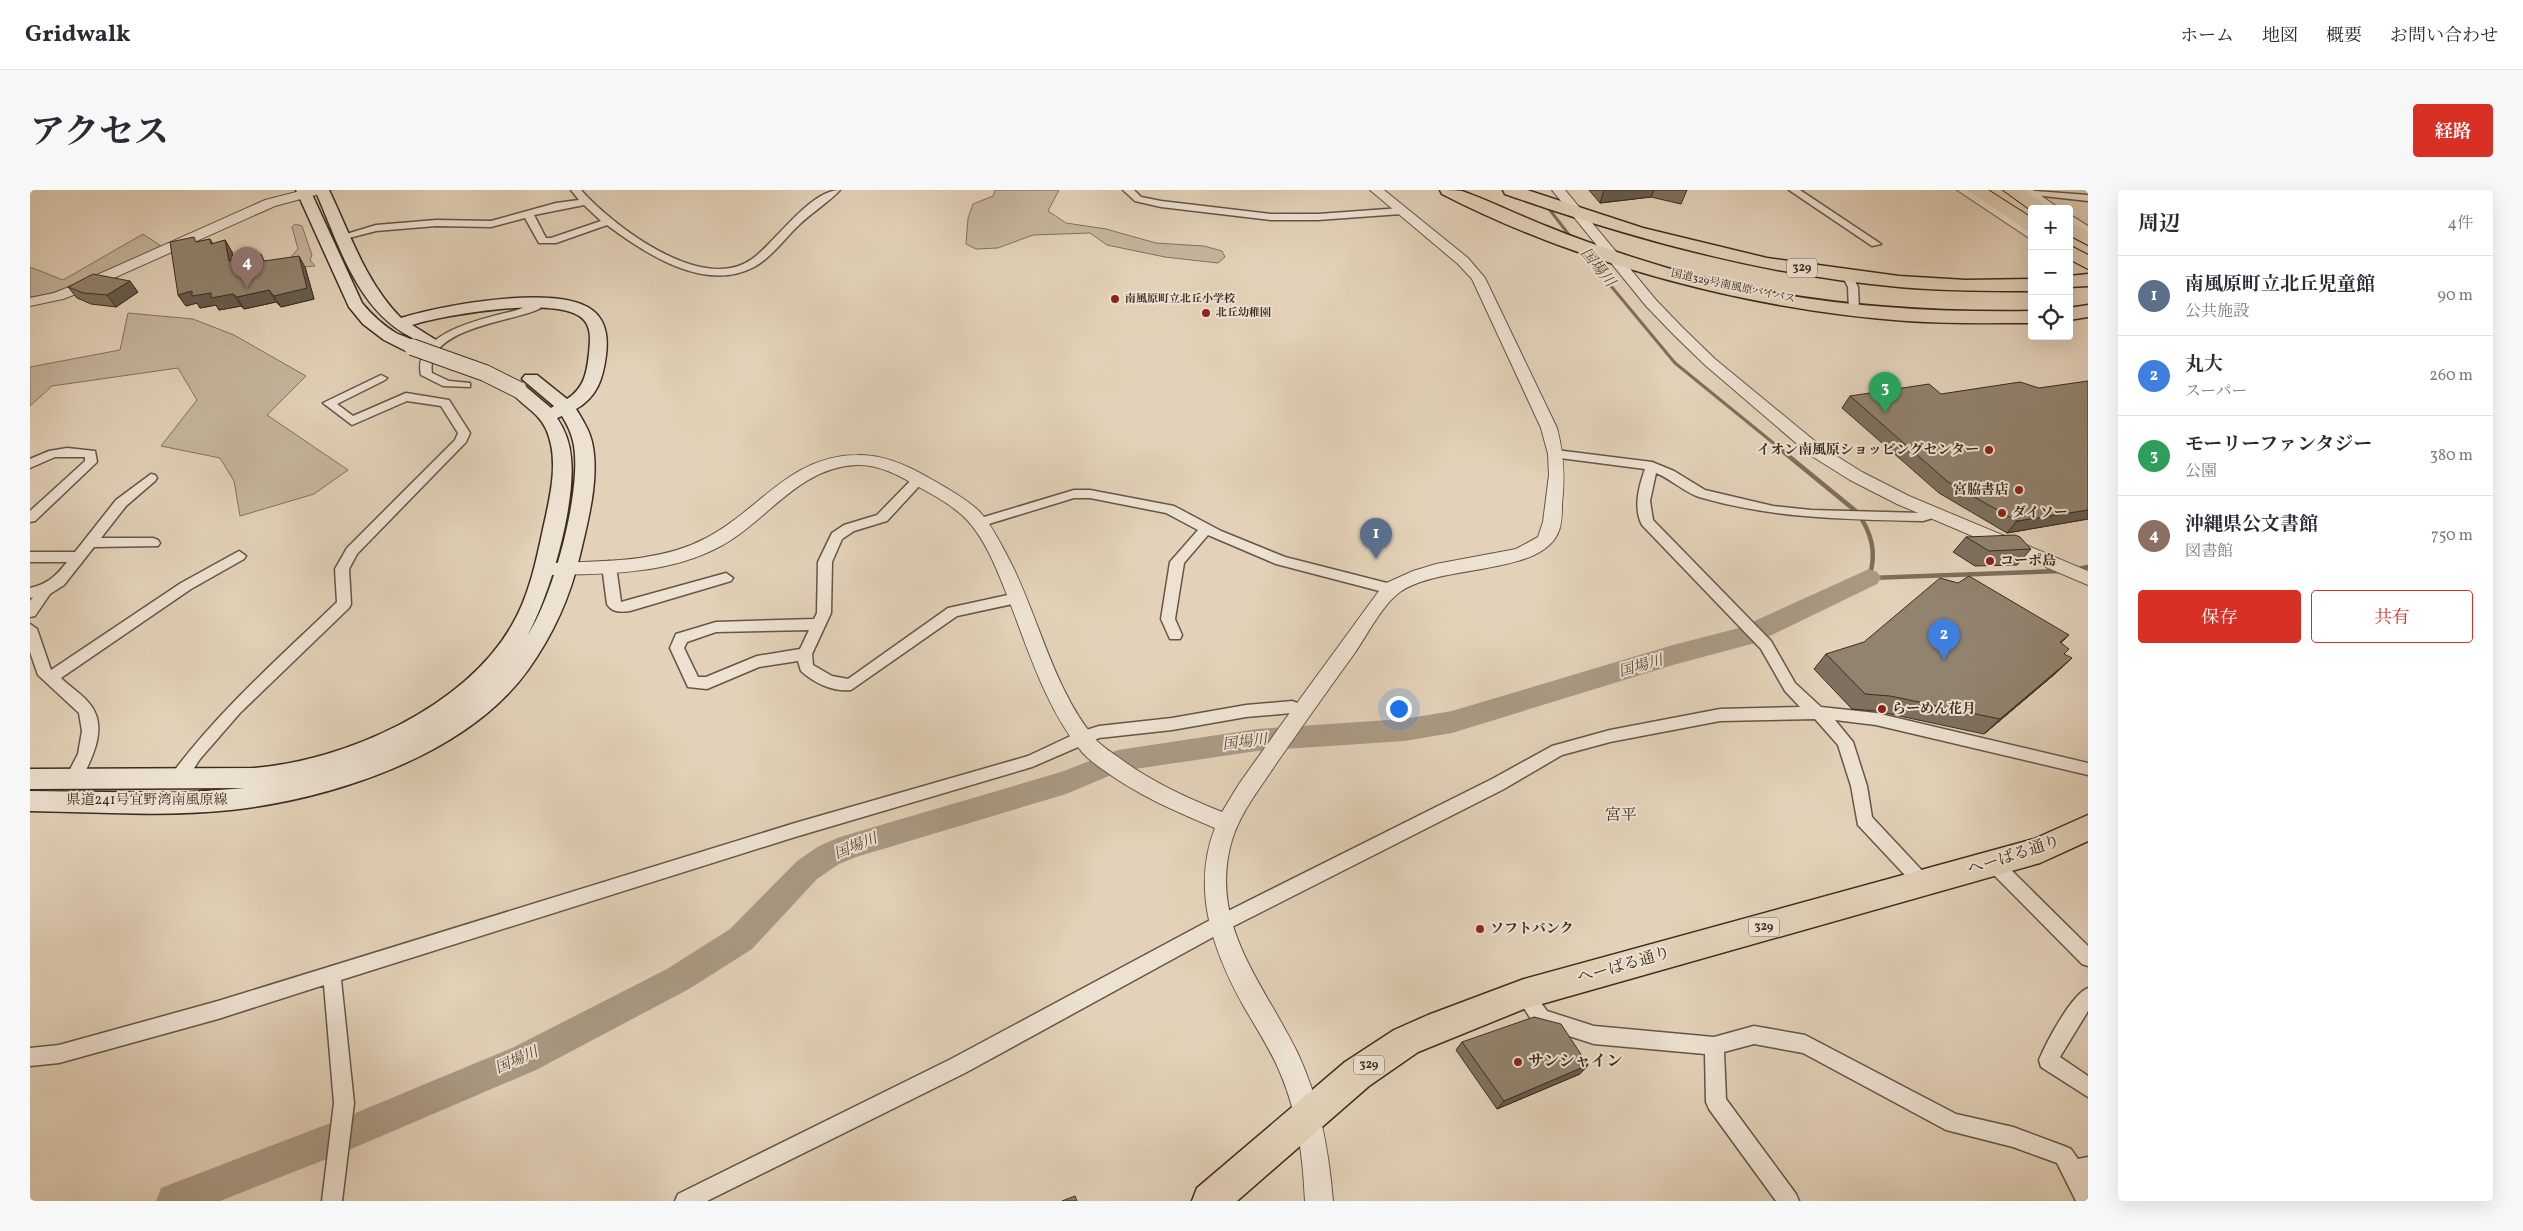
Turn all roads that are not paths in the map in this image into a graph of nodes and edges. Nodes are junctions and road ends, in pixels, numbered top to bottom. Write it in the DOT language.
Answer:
graph roads {
  1 [pos="576,190"];
  2 [pos="835,190"];
  3 [pos="1376,190"];
  4 [pos="1448,190"];
  5 [pos="1511,190"];
  6 [pos="1794,190"];
  7 [pos="1962,190"];
  8 [pos="1976,190"];
  9 [pos="1985,190"];
  10 [pos="1999,190"];
  11 [pos="2020,190"];
  12 [pos="312,191"];
  13 [pos="1131,191"];
  14 [pos="1559,198"];
  15 [pos="2088,198"];
  16 [pos="584,202"];
  17 [pos="2037,205"];
  18 [pos="2047,205"];
  19 [pos="2028,208"];
  20 [pos="1401,211"];
  21 [pos="1577,213"];
  22 [pos="529,215"];
  23 [pos="2028,218"];
  24 [pos="610,221"];
  25 [pos="2073,221"];
  26 [pos="2028,223"];
  27 [pos="2073,230"];
  28 [pos="2088,232"];
  29 [pos="2028,233"];
  30 [pos="345,236"];
  31 [pos="2073,238"];
  32 [pos="2088,239"];
  33 [pos="1876,244"];
  34 [pos="2088,247"];
  35 [pos="2073,248"];
  36 [pos="2073,254"];
  37 [pos="1612,256"];
  38 [pos="2088,257"];
  39 [pos="2073,261"];
  40 [pos="2088,263"];
  41 [pos="2088,268"];
  42 [pos="1847,275"];
  43 [pos="2088,280"];
  44 [pos="2073,282"];
  45 [pos="2028,285"];
  46 [pos="30,302"];
  47 [pos="542,302"];
  48 [pos="1854,310"];
  49 [pos="2088,311"];
  50 [pos="2073,313"];
  51 [pos="2028,317"];
  52 [pos="398,324"];
  53 [pos="381,378"];
  54 [pos="525,384"];
  55 [pos="466,385"];
  56 [pos="567,407"];
  57 [pos="548,417"];
  58 [pos="1556,454"];
  59 [pos="30,464"];
  60 [pos="1652,466"];
  61 [pos="151,478"];
  62 [pos="919,479"];
  63 [pos="1934,513"];
  64 [pos="30,518"];
  65 [pos="979,523"];
  66 [pos="1206,529"];
  67 [pos="90,542"];
  68 [pos="154,542"];
  69 [pos="239,556"];
  70 [pos="30,557"];
  71 [pos="78,557"];
  72 [pos="609,566"];
  73 [pos="555,569"];
  74 [pos="726,578"];
  75 [pos="2088,578"];
  76 [pos="1391,589"];
  77 [pos="45,590"];
  78 [pos="30,593"];
  79 [pos="1017,598"];
  80 [pos="30,612"];
  81 [pos="819,624"];
  82 [pos="30,629"];
  83 [pos="1175,635"];
  84 [pos="805,654"];
  85 [pos="50,678"];
  86 [pos="1820,714"];
  87 [pos="1297,716"];
  88 [pos="1087,743"];
  89 [pos="2088,769"];
  90 [pos="30,779"];
  91 [pos="73,779"];
  92 [pos="177,780"];
  93 [pos="30,801"];
  94 [pos="1228,824"];
  95 [pos="2088,827"];
  96 [pos="1994,864"];
  97 [pos="1924,883"];
  98 [pos="1220,924"];
  99 [pos="2088,958"];
  100 [pos="332,975"];
  101 [pos="1524,994"];
  102 [pos="2088,997"];
  103 [pos="1714,1046"];
  104 [pos="30,1057"];
  105 [pos="2088,1087"];
  106 [pos="1307,1117"];
  107 [pos="2081,1168"];
  108 [pos="332,1201"];
  109 [pos="685,1201"];
  110 [pos="1210,1201"];
  111 [pos="1318,1201"];
  112 [pos="1789,1201"];
  113 [pos="2086,1201"];
  1 -- 16 [label="street"];
  2 -- 24 [label="street"];
  3 -- 20 [label="street"];
  4 -- 37 [label="highway, 国道329号南風原バイパス"];
  5 -- 14 [label="highway, 329"];
  6 -- 33 [label="street"];
  7 -- 29 [label="street"];
  8 -- 26 [label="highway"];
  9 -- 23 [label="highway"];
  10 -- 19 [label="highway"];
  11 -- 15 [label="street"];
  11 -- 17 [label="highway"];
  11 -- 18 [label="street"];
  12 -- 30 [label="main road, 県道241号宜野湾南風原線"];
  12 -- 46 [label="street"];
  12 -- 54 [label="main road, 県道241号宜野湾南風原線, bridge"];
  13 -- 20 [label="street"];
  14 -- 21 [label="highway, 329"];
  16 -- 22 [label="street"];
  16 -- 24 [label="street"];
  20 -- 58 [label="street"];
  21 -- 37 [label="street"];
  21 -- 42 [label="highway, 329"];
  22 -- 24 [label="street"];
  22 -- 30 [label="street"];
  25 -- 28 [label="street"];
  27 -- 32 [label="highway"];
  30 -- 52 [label="main road, 県道241号宜野湾南風原線"];
  31 -- 34 [label="highway"];
  35 -- 38 [label="highway"];
  36 -- 40 [label="highway"];
  37 -- 48 [label="highway, 国道329号南風原バイパス"];
  37 -- 63 [label="street"];
  39 -- 41 [label="street"];
  42 -- 45 [label="highway, 329"];
  42 -- 48 [label="street"];
  43 -- 44 [label="highway"];
  47 -- 52 [label="main road"];
  47 -- 55 [label="street"];
  47 -- 56 [label="main road"];
  48 -- 51 [label="highway, 国道329号南風原バイパス"];
  49 -- 50 [label="highway"];
  52 -- 54 [label="main road, 県道241号宜野湾南風原線"];
  53 -- 92 [label="street"];
  54 -- 56 [label="main road, 県道241号宜野湾南風原線"];
  54 -- 57 [label="main road, 県道241号宜野湾南風原線"];
  56 -- 57 [label="main road"];
  56 -- 73 [label="main road, 県道241号宜野湾南風原線"];
  57 -- 73 [label="main road, 県道241号宜野湾南風原線"];
  58 -- 60 [label="street"];
  58 -- 76 [label="street"];
  59 -- 64 [label="street"];
  60 -- 63 [label="street"];
  60 -- 86 [label="street"];
  61 -- 67 [label="street"];
  62 -- 65 [label="street"];
  62 -- 72 [label="street"];
  62 -- 81 [label="street"];
  63 -- 75 [label="street"];
  65 -- 66 [label="street"];
  65 -- 79 [label="street"];
  66 -- 76 [label="street"];
  66 -- 83 [label="street"];
  67 -- 68 [label="street"];
  67 -- 71 [label="street"];
  69 -- 85 [label="street"];
  70 -- 71 [label="street"];
  71 -- 77 [label="street"];
  72 -- 73 [label="street"];
  72 -- 74 [label="street"];
  73 -- 92 [label="main road, 県道241号宜野湾南風原線"];
  73 -- 93 [label="main road, 県道241号宜野湾南風原線"];
  76 -- 87 [label="street"];
  77 -- 78 [label="street"];
  77 -- 80 [label="street"];
  79 -- 84 [label="street"];
  79 -- 88 [label="street"];
  81 -- 84 [label="street"];
  81 -- 84 [label="street"];
  82 -- 85 [label="street"];
  85 -- 91 [label="street"];
  86 -- 89 [label="street"];
  86 -- 97 [label="street"];
  86 -- 98 [label="street"];
  87 -- 88 [label="street"];
  87 -- 94 [label="street"];
  88 -- 94 [label="street"];
  88 -- 100 [label="street"];
  90 -- 91 [label="main road, 県道241号宜野湾南風原線"];
  91 -- 92 [label="main road, 県道241号宜野湾南風原線"];
  94 -- 98 [label="street"];
  95 -- 96 [label="highway, へーばる通り / 329"];
  96 -- 97 [label="highway, へーばる通り / 329"];
  96 -- 99 [label="street"];
  97 -- 101 [label="highway, へーばる通り / 329"];
  98 -- 106 [label="street"];
  98 -- 109 [label="street"];
  100 -- 104 [label="street"];
  100 -- 108 [label="street"];
  101 -- 103 [label="street"];
  101 -- 106 [label="highway, へーばる通り / 329"];
  102 -- 105 [label="street"];
  103 -- 107 [label="street"];
  103 -- 112 [label="street"];
  106 -- 110 [label="highway, へーばる通り / 329"];
  106 -- 111 [label="street"];
  107 -- 113 [label="street"];
}
